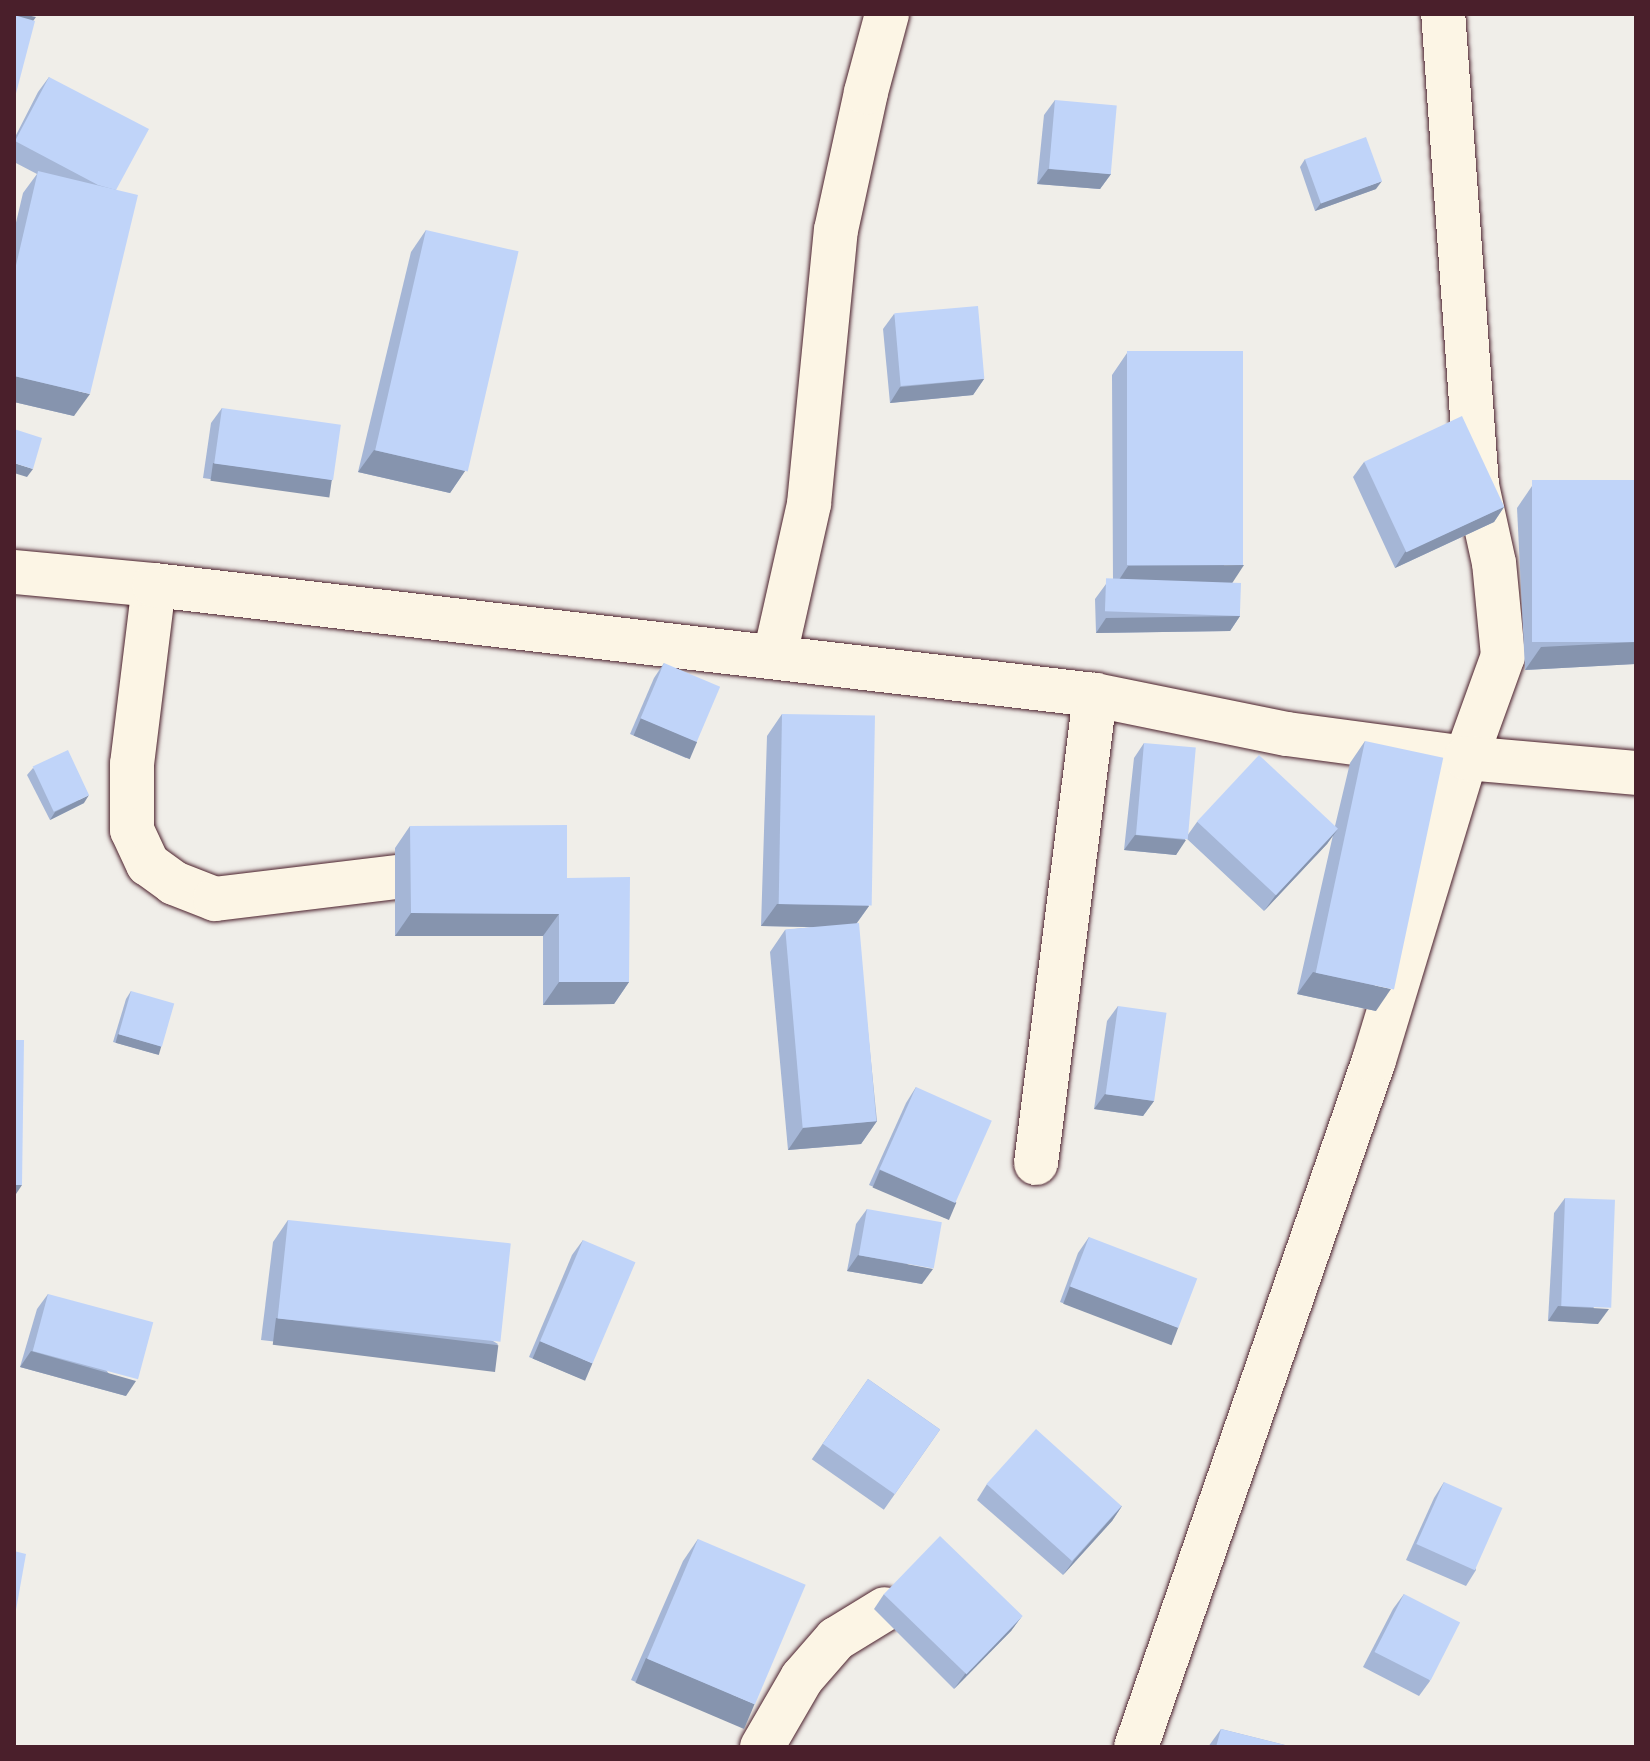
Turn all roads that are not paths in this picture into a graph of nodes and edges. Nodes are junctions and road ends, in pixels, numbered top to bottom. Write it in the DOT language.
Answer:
graph roads {
  1 [pos="887,14"];
  2 [pos="1443,14"];
  3 [pos="14,572"];
  4 [pos="154,585"];
  5 [pos="775,655"];
  6 [pos="1095,695"];
  7 [pos="1466,758"];
  8 [pos="1636,773"];
  9 [pos="500,864"];
  10 [pos="1036,1163"];
  11 [pos="885,1609"];
  12 [pos="762,1747"];
  13 [pos="1136,1747"];
  1 -- 5 [label="street"];
  2 -- 7 [label="street"];
  3 -- 4 [label="street"];
  4 -- 5 [label="street"];
  4 -- 9 [label="street"];
  5 -- 6 [label="street"];
  6 -- 7 [label="street"];
  6 -- 10 [label="street"];
  7 -- 8 [label="street"];
  7 -- 13 [label="street"];
  11 -- 12 [label="street"];
}
